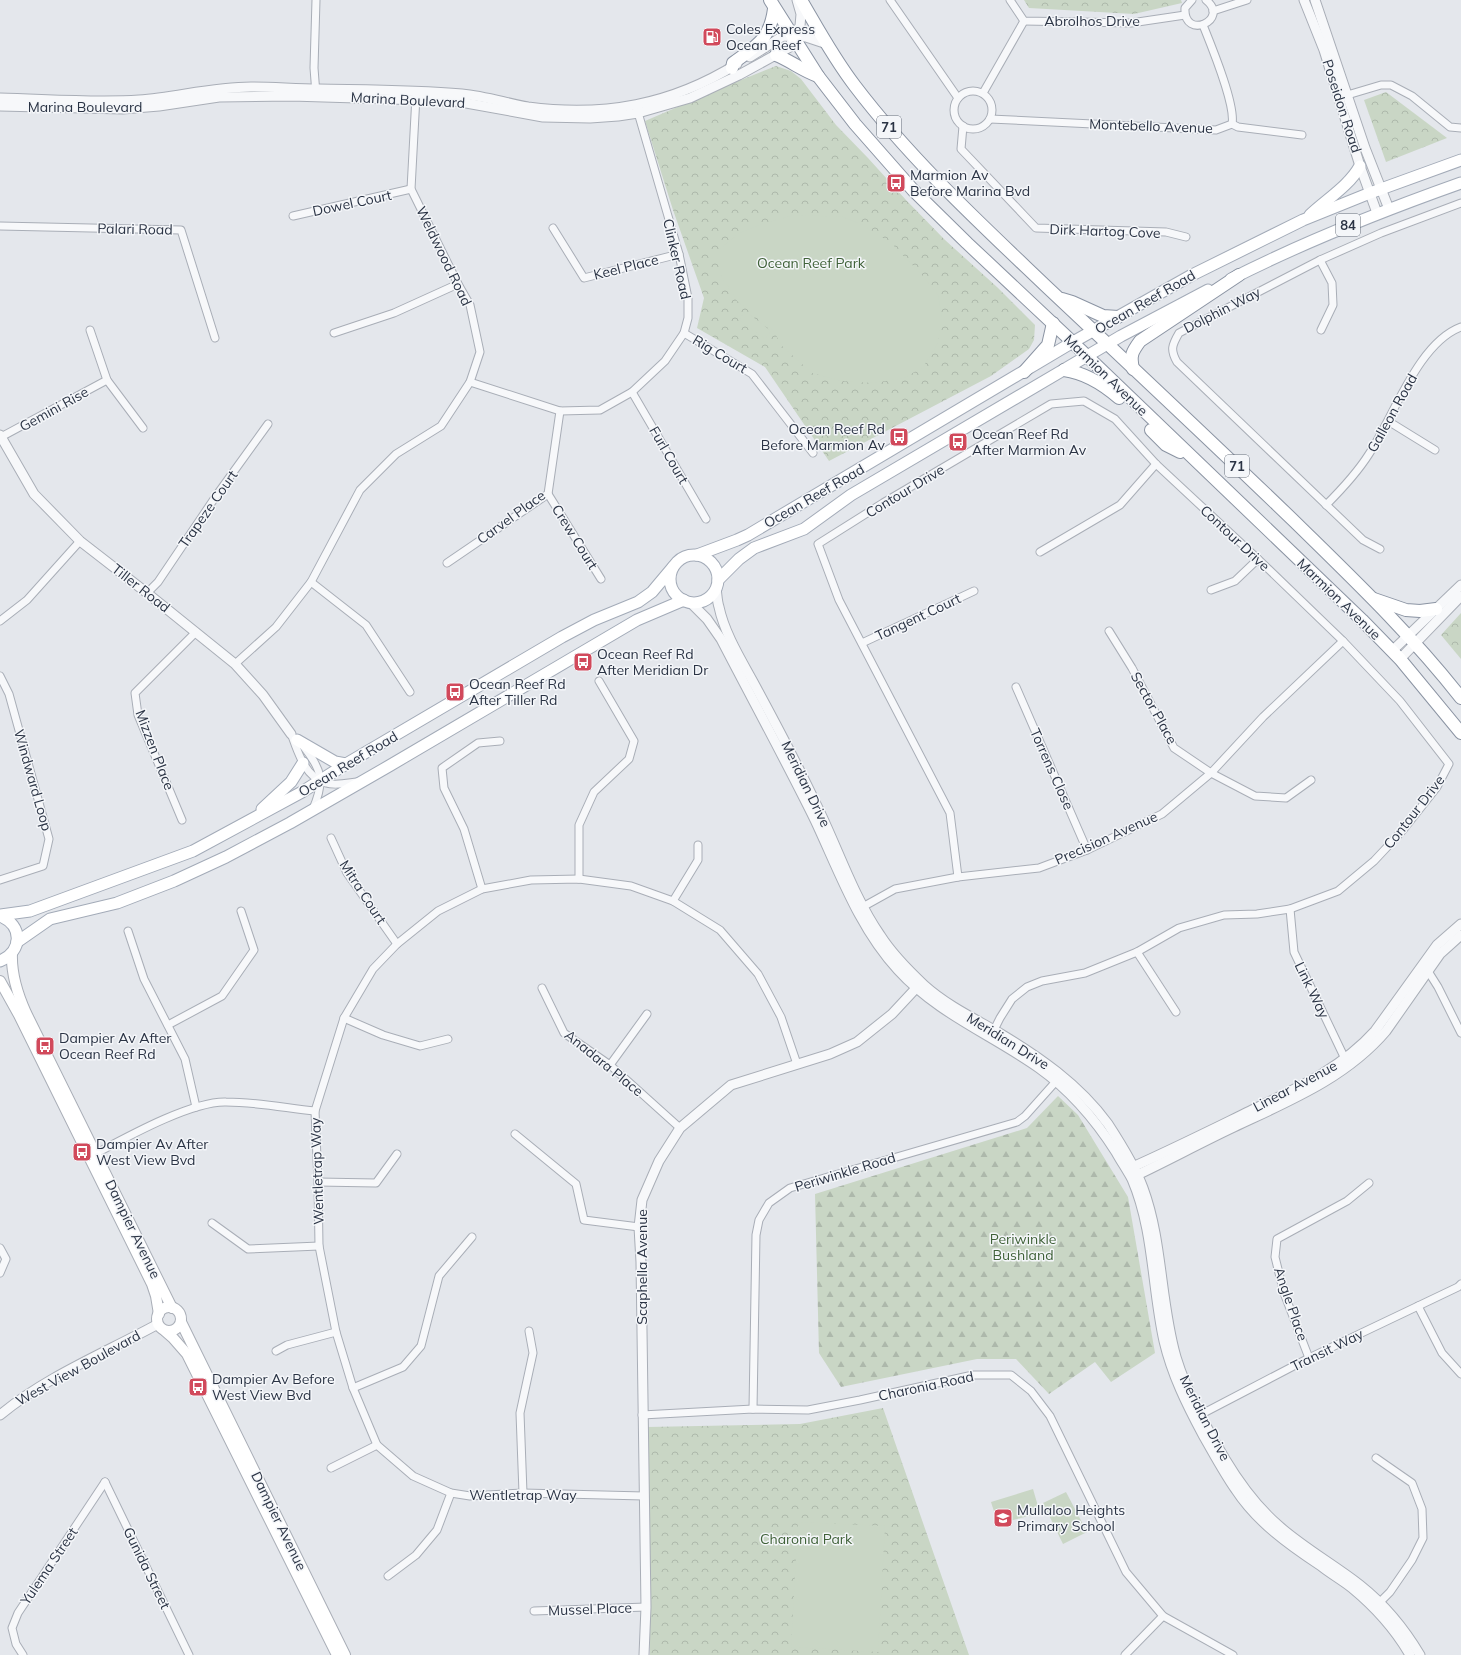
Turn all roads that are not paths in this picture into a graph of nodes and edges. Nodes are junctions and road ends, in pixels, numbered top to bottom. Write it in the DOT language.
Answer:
graph roads {
  1 [pos="316,0"];
  2 [pos="797,0"];
  3 [pos="801,0"];
  4 [pos="890,0"];
  5 [pos="1010,0"];
  6 [pos="1192,0"];
  7 [pos="1247,0"];
  8 [pos="1304,0"];
  9 [pos="1315,0"];
  10 [pos="1211,1"];
  11 [pos="772,4"];
  12 [pos="1213,11"];
  13 [pos="1185,15"];
  14 [pos="1024,21"];
  15 [pos="1203,25"];
  16 [pos="793,37"];
  17 [pos="827,44"];
  18 [pos="776,55"];
  19 [pos="732,68"];
  20 [pos="818,76"];
  21 [pos="316,93"];
  22 [pos="983,93"];
  23 [pos="417,95"];
  24 [pos="1343,96"];
  25 [pos="0,98"];
  26 [pos="958,98"];
  27 [pos="0,106"];
  28 [pos="637,109"];
  29 [pos="990,119"];
  30 [pos="1232,124"];
  31 [pos="963,126"];
  32 [pos="1461,128"];
  33 [pos="1302,135"];
  34 [pos="1461,160"];
  35 [pos="1360,166"];
  36 [pos="1461,183"];
  37 [pos="411,189"];
  38 [pos="1381,189"];
  39 [pos="1370,193"];
  40 [pos="1461,203"];
  41 [pos="1389,209"];
  42 [pos="1377,214"];
  43 [pos="293,216"];
  44 [pos="1303,220"];
  45 [pos="0,226"];
  46 [pos="553,228"];
  47 [pos="1186,238"];
  48 [pos="679,254"];
  49 [pos="1320,260"];
  50 [pos="1239,275"];
  51 [pos="458,284"];
  52 [pos="1059,298"];
  53 [pos="1118,317"];
  54 [pos="1053,323"];
  55 [pos="1461,327"];
  56 [pos="90,330"];
  57 [pos="1321,330"];
  58 [pos="1094,331"];
  59 [pos="334,333"];
  60 [pos="684,333"];
  61 [pos="215,338"];
  62 [pos="1073,342"];
  63 [pos="1108,344"];
  64 [pos="1087,357"];
  65 [pos="1133,369"];
  66 [pos="1064,370"];
  67 [pos="1024,372"];
  68 [pos="107,380"];
  69 [pos="470,382"];
  70 [pos="632,392"];
  71 [pos="560,411"];
  72 [pos="1388,422"];
  73 [pos="268,424"];
  74 [pos="142,428"];
  75 [pos="1,436"];
  76 [pos="1435,450"];
  77 [pos="813,453"];
  78 [pos="1190,457"];
  79 [pos="1156,464"];
  80 [pos="548,494"];
  81 [pos="1326,505"];
  82 [pos="706,519"];
  83 [pos="80,541"];
  84 [pos="1380,549"];
  85 [pos="1040,552"];
  86 [pos="697,555"];
  87 [pos="1258,559"];
  88 [pos="447,563"];
  89 [pos="673,567"];
  90 [pos="601,579"];
  91 [pos="311,582"];
  92 [pos="717,584"];
  93 [pos="1461,585"];
  94 [pos="1211,590"];
  95 [pos="974,591"];
  96 [pos="147,593"];
  97 [pos="1461,596"];
  98 [pos="1370,598"];
  99 [pos="687,601"];
  100 [pos="1436,610"];
  101 [pos="0,621"];
  102 [pos="1109,631"];
  103 [pos="196,632"];
  104 [pos="1412,640"];
  105 [pos="1343,641"];
  106 [pos="862,643"];
  107 [pos="1396,655"];
  108 [pos="235,664"];
  109 [pos="0,676"];
  110 [pos="599,681"];
  111 [pos="1016,687"];
  112 [pos="410,692"];
  113 [pos="1461,698"];
  114 [pos="1461,733"];
  115 [pos="294,737"];
  116 [pos="500,741"];
  117 [pos="303,763"];
  118 [pos="346,764"];
  119 [pos="1211,772"];
  120 [pos="320,780"];
  121 [pos="1311,780"];
  122 [pos="362,781"];
  123 [pos="313,809"];
  124 [pos="182,820"];
  125 [pos="250,820"];
  126 [pos="331,838"];
  127 [pos="698,845"];
  128 [pos="1087,850"];
  129 [pos="958,877"];
  130 [pos="579,879"];
  131 [pos="0,880"];
  132 [pos="482,889"];
  133 [pos="673,901"];
  134 [pos="860,908"];
  135 [pos="1290,909"];
  136 [pos="240,911"];
  137 [pos="0,915"];
  138 [pos="1461,924"];
  139 [pos="128,931"];
  140 [pos="1461,935"];
  141 [pos="17,942"];
  142 [pos="397,944"];
  143 [pos="1137,952"];
  144 [pos="12,953"];
  145 [pos="0,961"];
  146 [pos="1425,967"];
  147 [pos="0,981"];
  148 [pos="919,986"];
  149 [pos="542,988"];
  150 [pos="1176,1012"];
  151 [pos="647,1014"];
  152 [pos="344,1018"];
  153 [pos="168,1025"];
  154 [pos="1461,1033"];
  155 [pos="992,1034"];
  156 [pos="448,1039"];
  157 [pos="1347,1063"];
  158 [pos="797,1064"];
  159 [pos="610,1065"];
  160 [pos="1058,1079"];
  161 [pos="196,1107"];
  162 [pos="315,1111"];
  163 [pos="680,1128"];
  164 [pos="515,1134"];
  165 [pos="397,1154"];
  166 [pos="92,1156"];
  167 [pos="1132,1173"];
  168 [pos="318,1182"];
  169 [pos="1369,1183"];
  170 [pos="212,1223"];
  171 [pos="639,1227"];
  172 [pos="472,1237"];
  173 [pos="319,1246"];
  174 [pos="0,1248"];
  175 [pos="0,1273"];
  176 [pos="1461,1284"];
  177 [pos="1418,1306"];
  178 [pos="172,1308"];
  179 [pos="159,1314"];
  180 [pos="181,1322"];
  181 [pos="162,1328"];
  182 [pos="530,1331"];
  183 [pos="336,1332"];
  184 [pos="276,1351"];
  185 [pos="1309,1358"];
  186 [pos="1461,1374"];
  187 [pos="353,1388"];
  188 [pos="753,1409"];
  189 [pos="0,1415"];
  190 [pos="642,1415"];
  191 [pos="1197,1417"];
  192 [pos="377,1445"];
  193 [pos="1376,1458"];
  194 [pos="331,1468"];
  195 [pos="105,1482"];
  196 [pos="451,1493"];
  197 [pos="523,1493"];
  198 [pos="644,1496"];
  199 [pos="388,1576"];
  200 [pos="1377,1605"];
  201 [pos="646,1608"];
  202 [pos="534,1611"];
  203 [pos="1163,1616"];
  204 [pos="24,1655"];
  205 [pos="189,1655"];
  206 [pos="336,1655"];
  207 [pos="345,1655"];
  208 [pos="644,1655"];
  209 [pos="1125,1655"];
  210 [pos="1233,1655"];
  211 [pos="1410,1655"];
  212 [pos="1420,1655"];
  1 -- 21 [label="street"];
  2 -- 16 [label="street, Marina Boulevard"];
  3 -- 17 [label="highway, Marmion Avenue / 71"];
  4 -- 26 [label="street"];
  5 -- 14 [label="street, Abrolhos Drive"];
  6 -- 13 [label="street"];
  7 -- 12 [label="street"];
  8 -- 24 [label="street, Poseidon Road"];
  9 -- 24 [label="street, Poseidon Road"];
  10 -- 12 [label="street"];
  11 -- 16 [label="highway, Marmion Avenue / 71"];
  11 -- 19 [label="highway"];
  12 -- 15 [label="street"];
  13 -- 14 [label="street, Abrolhos Drive"];
  13 -- 15 [label="street"];
  14 -- 22 [label="street"];
  15 -- 30 [label="street, Montebello Avenue"];
  16 -- 17 [label="street, Marina Boulevard"];
  16 -- 18 [label="street, Marina Boulevard"];
  16 -- 19 [label="street, Marina Boulevard"];
  16 -- 20 [label="highway, Marmion Avenue / 71"];
  17 -- 52 [label="highway, Marmion Avenue / 71"];
  18 -- 20 [label="highway"];
  18 -- 28 [label="street, Marina Boulevard"];
  19 -- 28 [label="street, Marina Boulevard"];
  20 -- 54 [label="highway, Marmion Avenue / 71"];
  21 -- 23 [label="street, Marina Boulevard"];
  21 -- 25 [label="street, Marina Boulevard"];
  21 -- 27 [label="street, Marina Boulevard"];
  22 -- 26 [label="street"];
  22 -- 29 [label="street"];
  23 -- 28 [label="street, Marina Boulevard"];
  23 -- 37 [label="street, Weldwood Road"];
  24 -- 32 [label="street"];
  24 -- 35 [label="street, Poseidon Road"];
  24 -- 38 [label="street, Poseidon Road"];
  26 -- 31 [label="street"];
  28 -- 48 [label="street, Clinker Road"];
  29 -- 30 [label="street, Montebello Avenue"];
  29 -- 31 [label="street"];
  30 -- 33 [label="street"];
  31 -- 47 [label="street, Dirk Hartog Cove"];
  34 -- 38 [label="main road, Ocean Reef Road / 84"];
  35 -- 39 [label="street, Poseidon Road"];
  35 -- 44 [label="main road"];
  36 -- 41 [label="main road, Ocean Reef Road / 84"];
  37 -- 43 [label="street, Dowel Court"];
  37 -- 51 [label="street, Weldwood Road"];
  38 -- 39 [label="main road, Ocean Reef Road / 84"];
  38 -- 41 [label="street, Poseidon Road"];
  39 -- 42 [label="street, Poseidon Road"];
  39 -- 44 [label="main road, Ocean Reef Road / 84"];
  40 -- 49 [label="street, Dolphin Way"];
  41 -- 42 [label="main road, Ocean Reef Road / 84"];
  42 -- 50 [label="main road, Ocean Reef Road / 84"];
  44 -- 53 [label="main road, Ocean Reef Road / 84"];
  45 -- 61 [label="street, Palari Road"];
  46 -- 48 [label="street, Keel Place"];
  48 -- 60 [label="street, Clinker Road"];
  49 -- 57 [label="street"];
  49 -- 81 [label="street, Dolphin Way"];
  50 -- 63 [label="main road, Ocean Reef Road / 84"];
  50 -- 65 [label="highway"];
  51 -- 59 [label="street"];
  51 -- 69 [label="street, Weldwood Road"];
  52 -- 53 [label="highway"];
  52 -- 58 [label="highway, Marmion Avenue / 71"];
  53 -- 58 [label="main road, Ocean Reef Road / 84"];
  54 -- 62 [label="highway, Marmion Avenue / 71"];
  54 -- 67 [label="highway"];
  55 -- 72 [label="street, Galleon Road"];
  56 -- 68 [label="street"];
  58 -- 62 [label="main road, Ocean Reef Road"];
  58 -- 63 [label="highway, Marmion Avenue / 71"];
  60 -- 70 [label="street, Clinker Road"];
  60 -- 77 [label="street, Rig Court"];
  62 -- 64 [label="highway, Marmion Avenue / 71"];
  62 -- 67 [label="main road, Ocean Reef Road"];
  63 -- 64 [label="main road, Ocean Reef Road"];
  63 -- 65 [label="highway, Marmion Avenue / 71"];
  64 -- 66 [label="main road, Ocean Reef Road"];
  64 -- 78 [label="highway, Marmion Avenue / 71"];
  65 -- 98 [label="highway, Marmion Avenue / 71"];
  66 -- 78 [label="highway"];
  66 -- 92 [label="main road, Ocean Reef Road"];
  67 -- 86 [label="main road, Ocean Reef Road"];
  68 -- 74 [label="street"];
  68 -- 75 [label="street, Gemini Rise"];
  69 -- 71 [label="street, Clinker Road"];
  69 -- 91 [label="street, Weldwood Road"];
  70 -- 71 [label="street, Clinker Road"];
  70 -- 82 [label="street, Furl Court"];
  71 -- 80 [label="street, Carvel Place"];
  72 -- 76 [label="street"];
  72 -- 81 [label="street, Galleon Road"];
  73 -- 96 [label="street, Trapeze Court"];
  75 -- 83 [label="street, Tiller Road"];
  78 -- 107 [label="highway, Marmion Avenue / 71"];
  79 -- 85 [label="street"];
  79 -- 87 [label="street, Contour Drive"];
  79 -- 106 [label="street, Contour Drive"];
  80 -- 88 [label="street, Carvel Place"];
  80 -- 90 [label="street, Crew Court"];
  81 -- 84 [label="street, Dolphin Way"];
  83 -- 96 [label="street, Tiller Road"];
  83 -- 101 [label="street"];
  86 -- 89 [label="main road"];
  86 -- 92 [label="main road"];
  87 -- 94 [label="street"];
  87 -- 105 [label="street, Contour Drive"];
  89 -- 99 [label="main road"];
  89 -- 118 [label="main road, Ocean Reef Road"];
  91 -- 108 [label="street, Weldwood Road"];
  91 -- 112 [label="street"];
  92 -- 99 [label="main road"];
  92 -- 134 [label="street, Meridian Drive"];
  93 -- 100 [label="street"];
  95 -- 106 [label="street, Tangent Court"];
  96 -- 103 [label="street, Tiller Road"];
  97 -- 104 [label="street"];
  98 -- 100 [label="highway"];
  98 -- 104 [label="highway, Marmion Avenue / 71"];
  99 -- 122 [label="main road, Ocean Reef Road"];
  99 -- 134 [label="street, Meridian Drive"];
  100 -- 104 [label="street"];
  102 -- 119 [label="street, Sector Place"];
  103 -- 108 [label="street, Tiller Road"];
  103 -- 124 [label="street, Mizzen Place"];
  104 -- 107 [label="street"];
  104 -- 113 [label="highway, Marmion Avenue / 71"];
  105 -- 119 [label="street, Precision Avenue"];
  105 -- 135 [label="street, Contour Drive"];
  106 -- 129 [label="street, Contour Drive"];
  107 -- 114 [label="highway, Marmion Avenue / 71"];
  108 -- 115 [label="street, Tiller Road"];
  109 -- 131 [label="street, Windward Loop"];
  110 -- 130 [label="street"];
  111 -- 128 [label="street, Torrens Close"];
  115 -- 117 [label="street, Tiller Road"];
  115 -- 118 [label="main road"];
  115 -- 120 [label="street, Tiller Road"];
  116 -- 132 [label="street"];
  117 -- 120 [label="street, Tiller Road"];
  117 -- 125 [label="main road"];
  118 -- 120 [label="main road, Ocean Reef Road"];
  119 -- 121 [label="street, Sector Place"];
  119 -- 128 [label="street, Precision Avenue"];
  120 -- 122 [label="street"];
  120 -- 123 [label="street, Tiller Road"];
  120 -- 125 [label="main road, Ocean Reef Road"];
  122 -- 123 [label="main road, Ocean Reef Road"];
  123 -- 141 [label="main road, Ocean Reef Road"];
  125 -- 137 [label="main road, Ocean Reef Road"];
  126 -- 142 [label="street, Mitra Court"];
  127 -- 133 [label="street"];
  128 -- 129 [label="street, Precision Avenue"];
  129 -- 134 [label="street, Precision Avenue"];
  130 -- 132 [label="street, Wentletrap Way"];
  130 -- 133 [label="street, Wentletrap Way"];
  132 -- 142 [label="street, Wentletrap Way"];
  133 -- 158 [label="street, Wentletrap Way"];
  134 -- 148 [label="street, Meridian Drive"];
  135 -- 143 [label="street, Contour Drive"];
  135 -- 157 [label="street, Link Way"];
  136 -- 153 [label="street"];
  137 -- 141 [label="main road"];
  138 -- 146 [label="street, Linear Avenue"];
  139 -- 153 [label="street"];
  140 -- 146 [label="street, Linear Avenue"];
  141 -- 144 [label="main road"];
  142 -- 152 [label="street, Wentletrap Way"];
  143 -- 150 [label="street"];
  143 -- 155 [label="street, Contour Drive"];
  144 -- 145 [label="main road"];
  144 -- 166 [label="main road, Dampier Avenue"];
  146 -- 154 [label="street"];
  146 -- 157 [label="street, Linear Avenue"];
  147 -- 166 [label="main road, Dampier Avenue"];
  148 -- 155 [label="street, Meridian Drive"];
  148 -- 158 [label="street, Scaphella Avenue"];
  149 -- 159 [label="street, Anadara Place"];
  151 -- 159 [label="street"];
  152 -- 156 [label="street"];
  152 -- 162 [label="street, Wentletrap Way"];
  153 -- 161 [label="street"];
  155 -- 160 [label="street, Meridian Drive"];
  157 -- 167 [label="street, Linear Avenue"];
  158 -- 163 [label="street, Scaphella Avenue"];
  159 -- 163 [label="street, Anadara Place"];
  160 -- 167 [label="street, Meridian Drive"];
  160 -- 188 [label="street, Periwinkle Road"];
  161 -- 162 [label="street"];
  161 -- 166 [label="street"];
  162 -- 168 [label="street, Wentletrap Way"];
  163 -- 171 [label="street, Scaphella Avenue"];
  164 -- 171 [label="street"];
  165 -- 168 [label="street"];
  166 -- 178 [label="main road, Dampier Avenue"];
  166 -- 179 [label="main road, Dampier Avenue"];
  167 -- 191 [label="street, Meridian Drive"];
  168 -- 173 [label="street, Wentletrap Way"];
  169 -- 185 [label="street, Angle Place"];
  170 -- 173 [label="street"];
  171 -- 190 [label="street, Scaphella Avenue"];
  172 -- 187 [label="street"];
  173 -- 183 [label="street, Wentletrap Way"];
  174 -- 175 [label="street"];
  176 -- 177 [label="street, Transit Way"];
  177 -- 185 [label="street, Transit Way"];
  177 -- 186 [label="street"];
  178 -- 179 [label="main road"];
  178 -- 180 [label="main road"];
  179 -- 181 [label="main road"];
  180 -- 181 [label="main road"];
  180 -- 207 [label="main road, Dampier Avenue"];
  181 -- 189 [label="street, West View Boulevard"];
  181 -- 206 [label="main road, Dampier Avenue"];
  182 -- 197 [label="street"];
  183 -- 184 [label="street"];
  183 -- 187 [label="street, Wentletrap Way"];
  185 -- 191 [label="street, Transit Way"];
  187 -- 192 [label="street, Wentletrap Way"];
  188 -- 190 [label="street, Charonia Road"];
  188 -- 203 [label="street, Charonia Road"];
  190 -- 198 [label="street, Scaphella Avenue"];
  191 -- 200 [label="street, Meridian Drive"];
  192 -- 194 [label="street"];
  192 -- 196 [label="street, Wentletrap Way"];
  193 -- 200 [label="street"];
  195 -- 204 [label="street, Yulema Street"];
  195 -- 205 [label="street, Gunida Street"];
  196 -- 197 [label="street, Wentletrap Way"];
  196 -- 199 [label="street"];
  197 -- 198 [label="street, Wentletrap Way"];
  198 -- 201 [label="street, Scaphella Avenue"];
  200 -- 211 [label="street, Meridian Drive"];
  200 -- 212 [label="street, Meridian Drive"];
  201 -- 202 [label="street, Mussel Place"];
  201 -- 208 [label="street, Scaphella Avenue"];
  203 -- 209 [label="street"];
  203 -- 210 [label="street, Charonia Road"];
}
